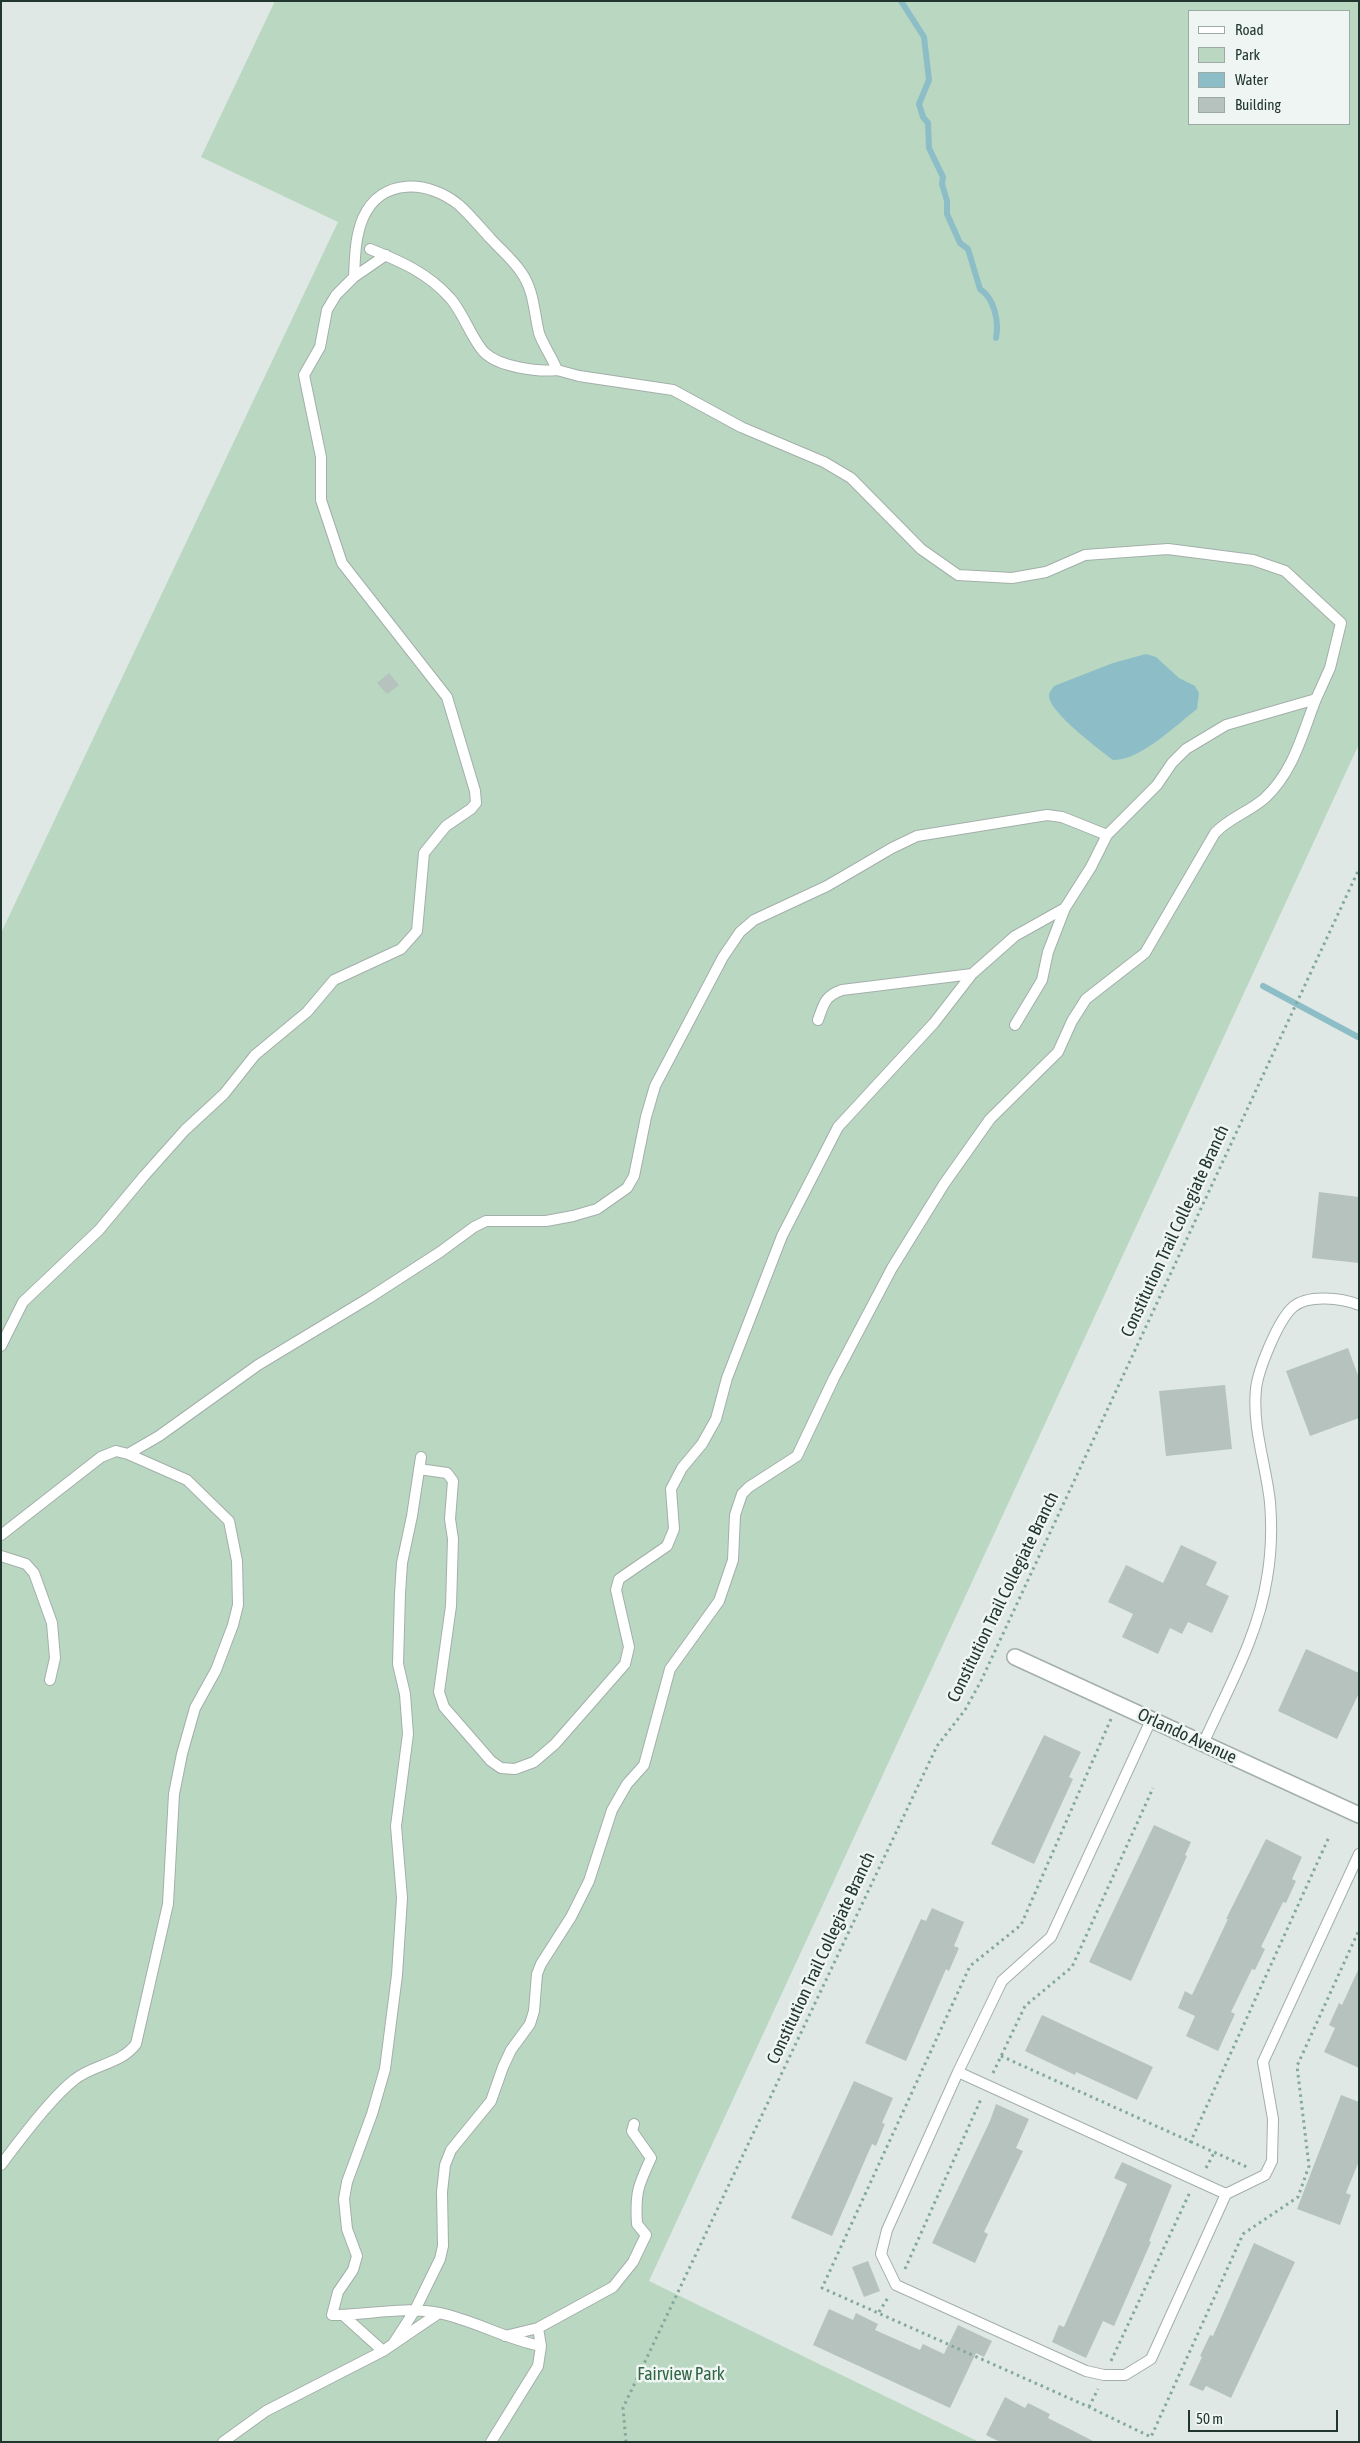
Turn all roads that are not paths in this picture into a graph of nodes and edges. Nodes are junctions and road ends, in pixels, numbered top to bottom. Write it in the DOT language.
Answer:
graph roads {
  1 [pos="370,249"];
  2 [pos="386,255"];
  3 [pos="354,277"];
  4 [pos="557,370"];
  5 [pos="1316,699"];
  6 [pos="1107,835"];
  7 [pos="1065,908"];
  8 [pos="972,974"];
  9 [pos="818,1020"];
  10 [pos="1015,1025"];
  11 [pos="1359,1305"];
  12 [pos="1,1346"];
  13 [pos="128,1454"];
  14 [pos="421,1457"];
  15 [pos="418,1469"];
  16 [pos="1,1536"];
  17 [pos="1,1556"];
  18 [pos="1015,1657"];
  19 [pos="50,1680"];
  20 [pos="1151,1720"];
  21 [pos="1203,1744"];
  22 [pos="1359,1815"];
  23 [pos="1359,1854"];
  24 [pos="958,2072"];
  25 [pos="634,2124"];
  26 [pos="1,2165"];
  27 [pos="1226,2194"];
  28 [pos="415,2310"];
  29 [pos="439,2313"];
  30 [pos="343,2315"];
  31 [pos="538,2328"];
  32 [pos="504,2336"];
  33 [pos="393,2344"];
  34 [pos="541,2346"];
  35 [pos="383,2351"];
  36 [pos="223,2442"];
  37 [pos="491,2442"];
  1 -- 2 [label="lane"];
  2 -- 3 [label="lane"];
  2 -- 4 [label="lane"];
  3 -- 4 [label="lane"];
  3 -- 12 [label="lane"];
  4 -- 5 [label="lane"];
  5 -- 6 [label="lane"];
  5 -- 28 [label="lane"];
  6 -- 7 [label="lane"];
  6 -- 13 [label="lane"];
  7 -- 8 [label="lane"];
  7 -- 10 [label="lane"];
  8 -- 9 [label="lane"];
  8 -- 15 [label="lane"];
  11 -- 21 [label="lane"];
  13 -- 16 [label="lane"];
  13 -- 26 [label="lane"];
  14 -- 15 [label="lane"];
  15 -- 30 [label="lane"];
  17 -- 19 [label="lane"];
  18 -- 20 [label="street, Orlando Avenue"];
  20 -- 21 [label="street, Orlando Avenue"];
  20 -- 24 [label="lane"];
  21 -- 22 [label="street, Orlando Avenue"];
  23 -- 27 [label="lane"];
  24 -- 27 [label="lane"];
  24 -- 27 [label="lane"];
  25 -- 31 [label="lane"];
  28 -- 29 [label="lane"];
  28 -- 30 [label="lane"];
  28 -- 33 [label="lane"];
  29 -- 32 [label="lane"];
  29 -- 33 [label="lane"];
  30 -- 35 [label="lane"];
  31 -- 32 [label="lane"];
  31 -- 34 [label="lane"];
  32 -- 34 [label="lane"];
  33 -- 35 [label="lane"];
  34 -- 37 [label="lane"];
  35 -- 36 [label="lane"];
}
